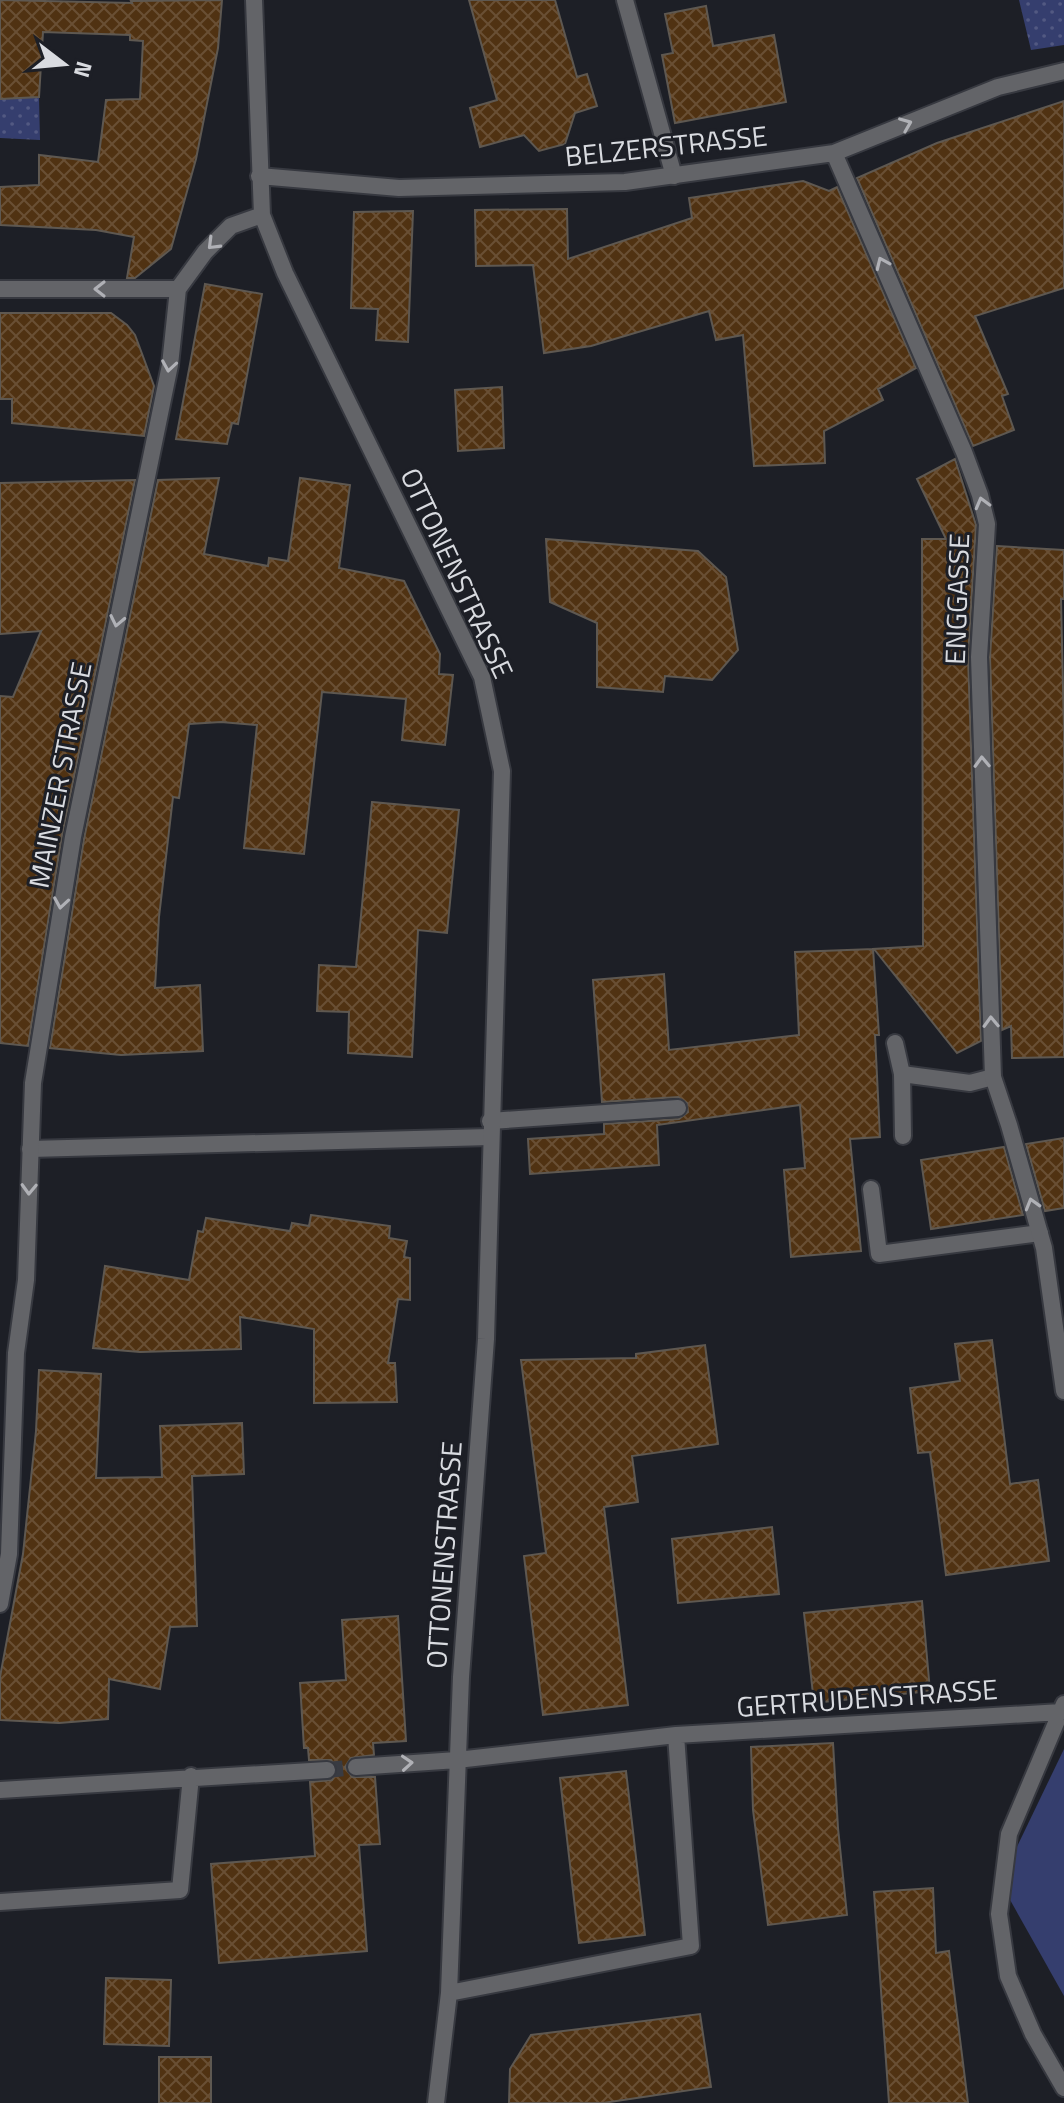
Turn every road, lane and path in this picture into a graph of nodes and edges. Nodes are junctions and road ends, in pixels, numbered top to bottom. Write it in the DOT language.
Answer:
graph roads {
  1 [pos="254,0"];
  2 [pos="625,0"];
  3 [pos="1064,71"];
  4 [pos="834,153"];
  5 [pos="259,176"];
  6 [pos="674,176"];
  7 [pos="262,215"];
  8 [pos="0,289"];
  9 [pos="178,289"];
  10 [pos="895,1043"];
  11 [pos="902,1074"];
  12 [pos="993,1077"];
  13 [pos="678,1108"];
  14 [pos="490,1129"];
  15 [pos="903,1136"];
  16 [pos="30,1149"];
  17 [pos="871,1189"];
  18 [pos="1040,1233"];
  19 [pos="1064,1391"];
  20 [pos="0,1604"];
  21 [pos="1063,1708"];
  22 [pos="676,1735"];
  23 [pos="457,1760"];
  24 [pos="356,1767"];
  25 [pos="327,1770"];
  26 [pos="191,1776"];
  27 [pos="0,1790"];
  28 [pos="0,1902"];
  29 [pos="449,1993"];
  30 [pos="1064,2088"];
  31 [pos="436,2103"];
  1 -- 5 [label="street"];
  2 -- 6 [label="street"];
  4 -- 3 [label="street, BELZERSTRASSE, one-way"];
  4 -- 6 [label="street, BELZERSTRASSE"];
  12 -- 4 [label="street, ENGGASSE, one-way"];
  5 -- 6 [label="street, BELZERSTRASSE"];
  5 -- 7 [label="street"];
  7 -- 9 [label="street, one-way"];
  7 -- 14 [label="street, OTTONENSTRASSE"];
  9 -- 8 [label="street, one-way"];
  9 -- 16 [label="street, MAINZER STRASSE, one-way"];
  10 -- 11 [label="street"];
  11 -- 12 [label="street"];
  11 -- 15 [label="street"];
  18 -- 12 [label="street, ENGGASSE, one-way"];
  13 -- 14 [label="street"];
  14 -- 16 [label="street"];
  14 -- 23 [label="street, OTTONENSTRASSE"];
  16 -- 20 [label="street, MAINZER STRASSE, one-way"];
  17 -- 18 [label="street"];
  18 -- 19 [label="street, ENGGASSE"];
  21 -- 22 [label="street, GERTRUDENSTRASSE"];
  21 -- 30 [label="street"];
  22 -- 23 [label="street, GERTRUDENSTRASSE"];
  22 -- 29 [label="street"];
  24 -- 23 [label="street, GERTRUDENSTRASSE, one-way"];
  23 -- 29 [label="street, OTTONENSTRASSE"];
  25 -- 26 [label="street"];
  26 -- 27 [label="street"];
  26 -- 28 [label="street"];
  29 -- 31 [label="street, OTTONENSTRASSE"];
}
